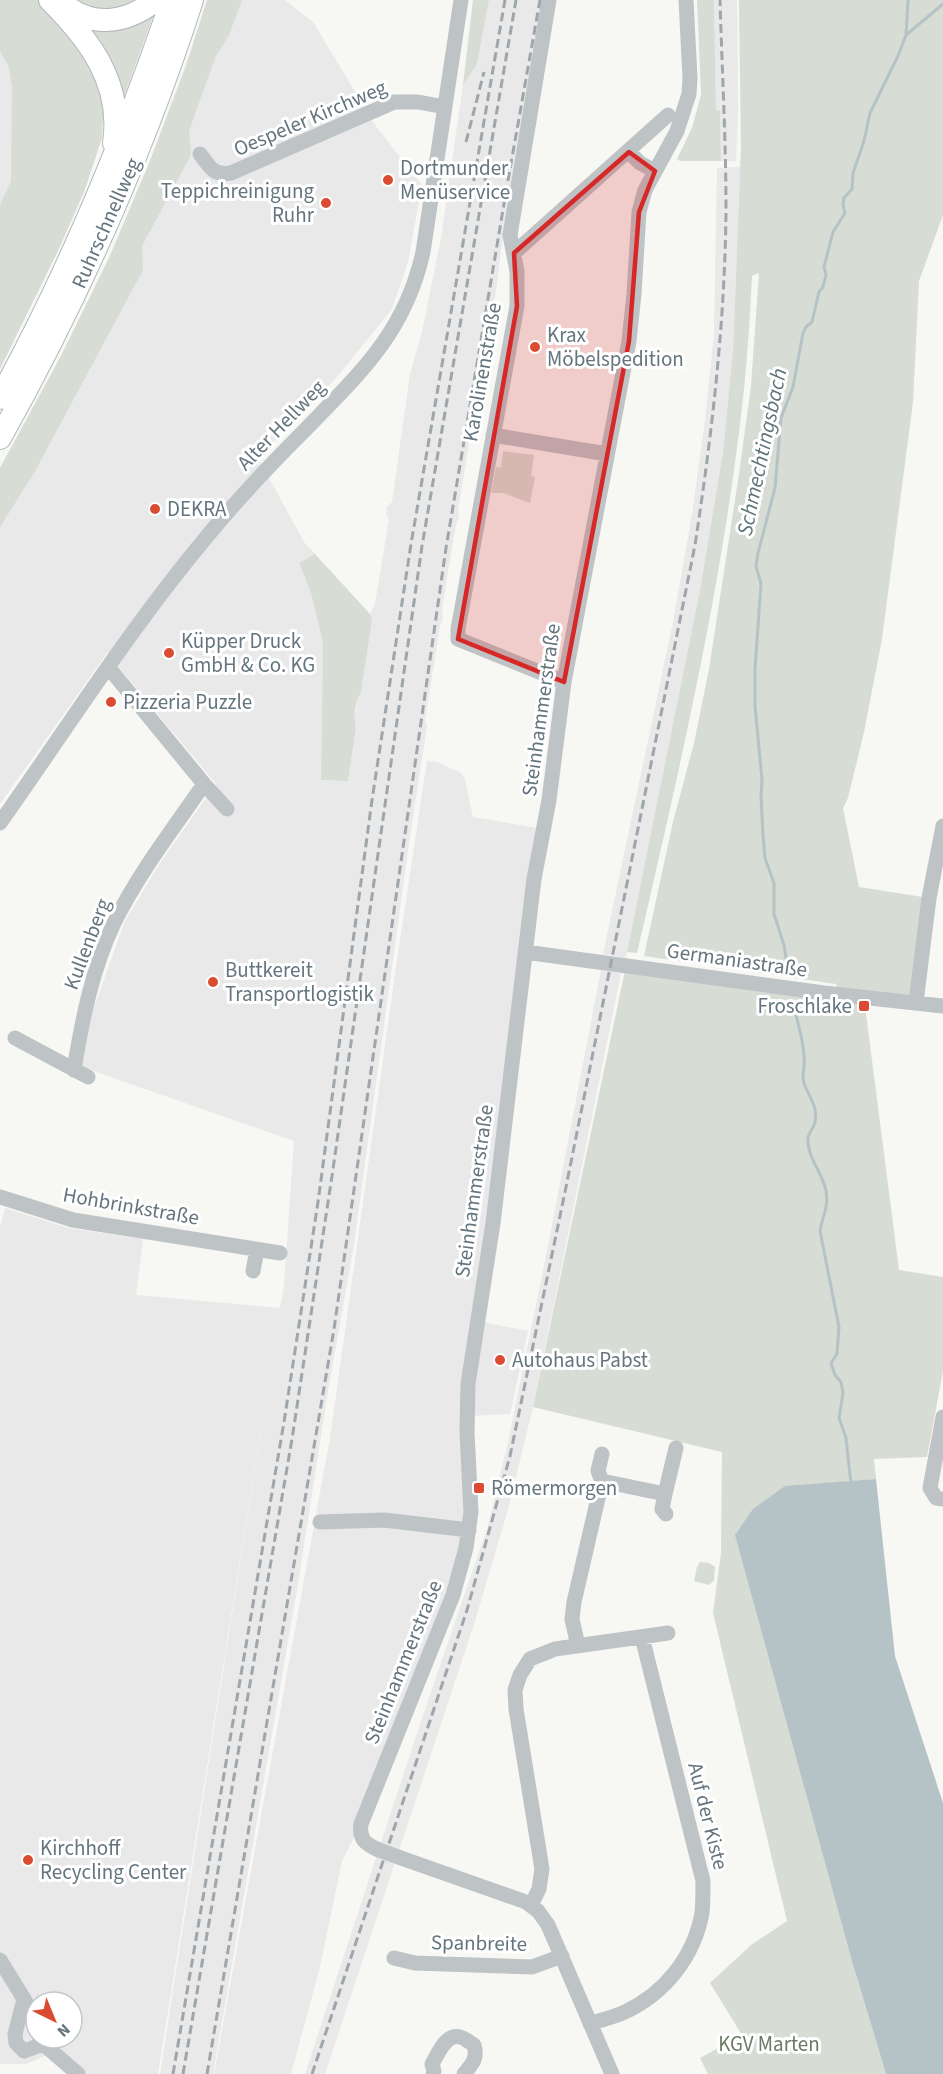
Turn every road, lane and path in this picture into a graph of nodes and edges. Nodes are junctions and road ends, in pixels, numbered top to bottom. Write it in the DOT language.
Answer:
graph roads {
  1 [pos="50,0"];
  2 [pos="59,0"];
  3 [pos="156,0"];
  4 [pos="172,0"];
  5 [pos="192,0"];
  6 [pos="461,0"];
  7 [pos="549,0"];
  8 [pos="686,0"];
  9 [pos="445,107"];
  10 [pos="668,115"];
  11 [pos="629,152"];
  12 [pos="200,154"];
  13 [pos="655,171"];
  14 [pos="105,179"];
  15 [pos="514,254"];
  16 [pos="0,398"];
  17 [pos="493,435"];
  18 [pos="0,438"];
  19 [pos="607,453"];
  20 [pos="109,668"];
  21 [pos="564,682"];
  22 [pos="204,784"];
  23 [pos="227,809"];
  24 [pos="0,823"];
  25 [pos="943,826"];
  26 [pos="525,952"];
  27 [pos="916,1002"];
  28 [pos="943,1006"];
  29 [pos="15,1038"];
  30 [pos="74,1070"];
  31 [pos="88,1077"];
  32 [pos="0,1197"];
  33 [pos="257,1250"];
  34 [pos="280,1254"];
  35 [pos="253,1271"];
  36 [pos="943,1417"];
  37 [pos="676,1448"];
  38 [pos="602,1454"];
  39 [pos="602,1481"];
  40 [pos="665,1494"];
  41 [pos="943,1499"];
  42 [pos="666,1514"];
  43 [pos="320,1522"];
  44 [pos="469,1530"];
  45 [pos="668,1633"];
  46 [pos="642,1637"];
  47 [pos="578,1646"];
  48 [pos="531,1905"];
  49 [pos="562,1956"];
  50 [pos="394,1958"];
  51 [pos="0,1960"];
  52 [pos="24,1999"];
  53 [pos="590,2024"];
  54 [pos="29,2050"];
  55 [pos="52,2050"];
  56 [pos="435,2073"];
  57 [pos="78,2074"];
  58 [pos="464,2074"];
  59 [pos="612,2074"];
  1 -- 14 [label="highway"];
  2 -- 3 [label="highway"];
  4 -- 14 [label="highway, Ruhrschnellweg"];
  5 -- 18 [label="highway, Ruhrschnellweg"];
  6 -- 9 [label="street, Alter Hellweg"];
  7 -- 15 [label="street, Karolinenstraße"];
  8 -- 13 [label="street, Steinhammerstraße"];
  9 -- 12 [label="street, Oespeler Kirchweg"];
  9 -- 20 [label="street, Alter Hellweg"];
  10 -- 11 [label="street"];
  11 -- 13 [label="street"];
  11 -- 15 [label="street"];
  13 -- 19 [label="street, Steinhammerstraße"];
  14 -- 16 [label="highway, Ruhrschnellweg"];
  15 -- 17 [label="street, Karolinenstraße"];
  17 -- 19 [label="street"];
  17 -- 21 [label="street, Karolinenstraße"];
  19 -- 21 [label="street, Steinhammerstraße"];
  20 -- 22 [label="street"];
  20 -- 24 [label="street, Alter Hellweg"];
  21 -- 26 [label="street, Steinhammerstraße"];
  22 -- 23 [label="street"];
  22 -- 30 [label="street, Kullenberg"];
  25 -- 27 [label="street"];
  26 -- 27 [label="street, Germaniastraße"];
  26 -- 44 [label="street, Steinhammerstraße"];
  27 -- 28 [label="street, Germaniastraße"];
  29 -- 30 [label="street"];
  30 -- 31 [label="street"];
  32 -- 33 [label="street, Hohbrinkstraße"];
  33 -- 34 [label="street, Hohbrinkstraße"];
  33 -- 35 [label="street"];
  36 -- 41 [label="street"];
  37 -- 40 [label="street"];
  38 -- 39 [label="street"];
  39 -- 40 [label="street"];
  39 -- 47 [label="street"];
  40 -- 42 [label="street"];
  43 -- 44 [label="street"];
  44 -- 48 [label="street, Steinhammerstraße, bridge"];
  45 -- 46 [label="street"];
  46 -- 47 [label="street"];
  46 -- 53 [label="street, Auf der Kiste"];
  47 -- 48 [label="street"];
  48 -- 49 [label="street"];
  49 -- 50 [label="street, Spanbreite"];
  49 -- 53 [label="street"];
  51 -- 52 [label="street"];
  52 -- 54 [label="street"];
  53 -- 59 [label="street"];
  55 -- 57 [label="street"];
  56 -- 58 [label="street"];
}
